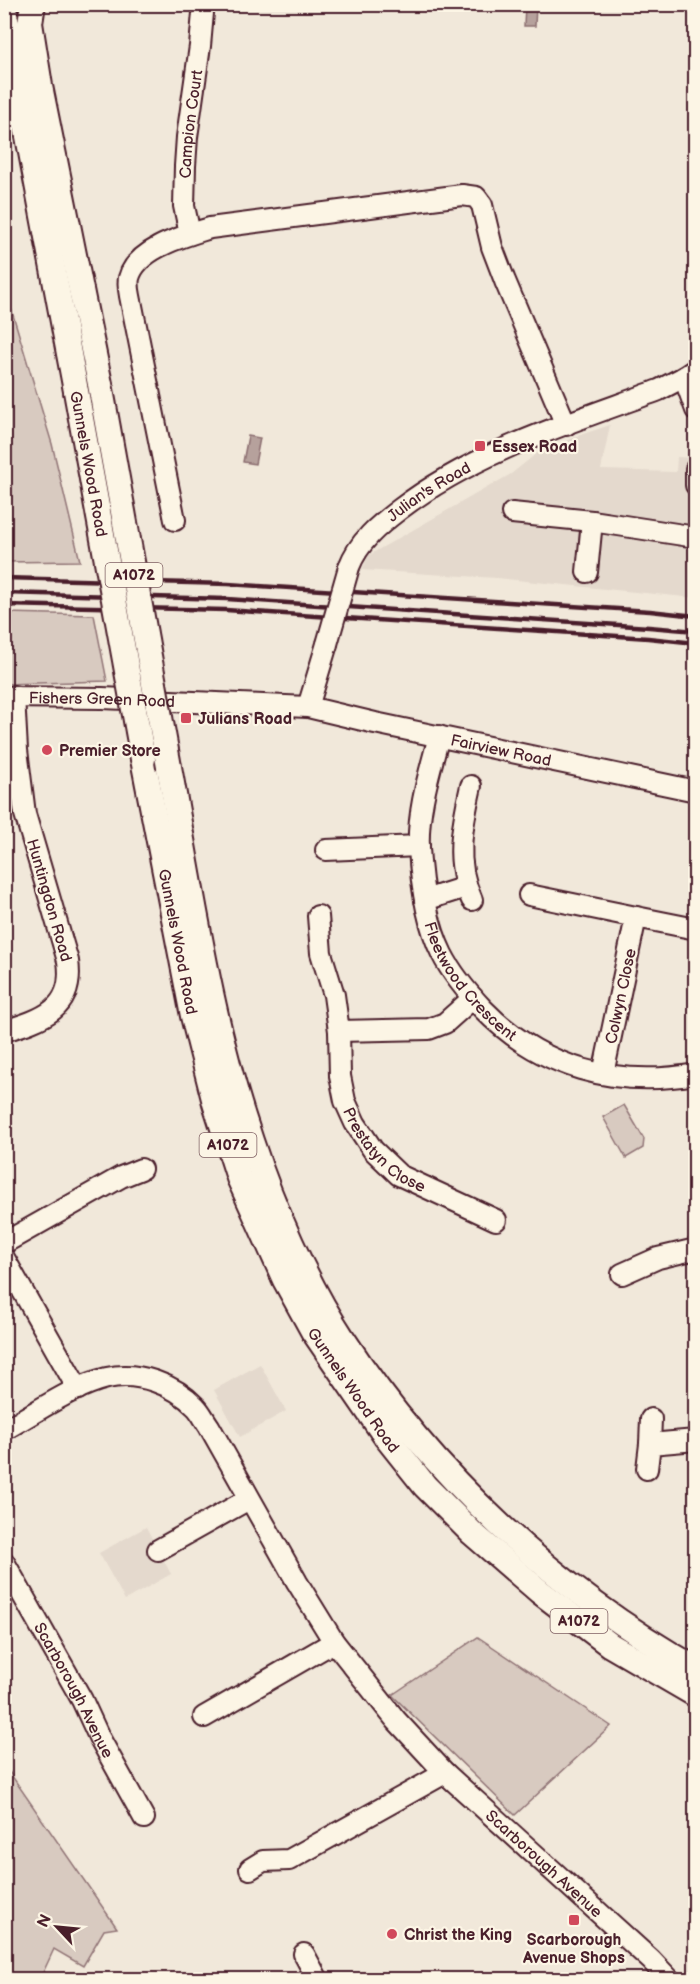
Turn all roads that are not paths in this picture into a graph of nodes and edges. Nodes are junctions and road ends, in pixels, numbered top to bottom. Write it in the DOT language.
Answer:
graph roads {
  1 [pos="33,4"];
  2 [pos="4,9"];
  3 [pos="203,14"];
  4 [pos="190,234"];
  5 [pos="690,373"];
  6 [pos="696,410"];
  7 [pos="566,425"];
  8 [pos="696,469"];
  9 [pos="696,485"];
  10 [pos="512,513"];
  11 [pos="174,520"];
  12 [pos="592,521"];
  13 [pos="696,537"];
  14 [pos="587,572"];
  15 [pos="9,697"];
  16 [pos="308,706"];
  17 [pos="439,736"];
  18 [pos="471,786"];
  19 [pos="696,791"];
  20 [pos="419,846"];
  21 [pos="326,850"];
  22 [pos="529,895"];
  23 [pos="425,900"];
  24 [pos="318,916"];
  25 [pos="636,917"];
  26 [pos="696,929"];
  27 [pos="473,998"];
  28 [pos="4,1031"];
  29 [pos="339,1031"];
  30 [pos="603,1074"];
  31 [pos="696,1074"];
  32 [pos="141,1169"];
  33 [pos="496,1220"];
  34 [pos="4,1244"];
  35 [pos="696,1249"];
  36 [pos="4,1258"];
  37 [pos="622,1274"];
  38 [pos="78,1389"];
  39 [pos="651,1419"];
  40 [pos="4,1430"];
  41 [pos="696,1440"];
  42 [pos="650,1444"];
  43 [pos="647,1469"];
  44 [pos="249,1499"];
  45 [pos="158,1550"];
  46 [pos="4,1562"];
  47 [pos="334,1642"];
  48 [pos="696,1669"];
  49 [pos="696,1695"];
  50 [pos="204,1717"];
  51 [pos="445,1773"];
  52 [pos="144,1818"];
  53 [pos="250,1869"];
  54 [pos="303,1954"];
  55 [pos="318,1980"];
  56 [pos="670,1980"];
  1 -- 48 [label="main road, Gunnels Wood Road / A1072, bridge"];
  2 -- 49 [label="main road, Gunnels Wood Road / A1072, bridge"];
  3 -- 4 [label="street, Campion Court"];
  4 -- 7 [label="street"];
  4 -- 11 [label="street"];
  5 -- 6 [label="street"];
  5 -- 7 [label="street, Julian's Road"];
  7 -- 16 [label="street, Julian's Road, bridge"];
  8 -- 9 [label="street"];
  10 -- 12 [label="street"];
  12 -- 13 [label="street"];
  12 -- 14 [label="street"];
  15 -- 16 [label="street, Fishers Green Road"];
  15 -- 28 [label="street, Huntingdon Road"];
  16 -- 17 [label="street, Fairview Road"];
  17 -- 19 [label="street, Fairview Road"];
  17 -- 20 [label="street, Fleetwood Crescent"];
  18 -- 23 [label="street"];
  20 -- 21 [label="street"];
  20 -- 23 [label="street, Fleetwood Crescent"];
  22 -- 25 [label="street"];
  23 -- 27 [label="street, Fleetwood Crescent"];
  24 -- 29 [label="street, Prestatyn Close"];
  25 -- 26 [label="street"];
  25 -- 30 [label="street, Colwyn Close"];
  27 -- 29 [label="street"];
  27 -- 30 [label="street, Fleetwood Crescent"];
  29 -- 33 [label="street, Prestatyn Close"];
  30 -- 31 [label="street, Fleetwood Crescent"];
  32 -- 34 [label="street"];
  35 -- 37 [label="street"];
  36 -- 38 [label="street"];
  38 -- 40 [label="street, Scarborough Avenue"];
  38 -- 44 [label="street, Scarborough Avenue"];
  39 -- 42 [label="street"];
  41 -- 42 [label="street"];
  42 -- 43 [label="street"];
  44 -- 45 [label="street"];
  44 -- 47 [label="street, Scarborough Avenue"];
  46 -- 52 [label="street, Scarborough Avenue"];
  47 -- 50 [label="street"];
  47 -- 51 [label="street, Scarborough Avenue"];
  51 -- 53 [label="street"];
  51 -- 56 [label="street, Scarborough Avenue"];
  54 -- 55 [label="street"];
}
